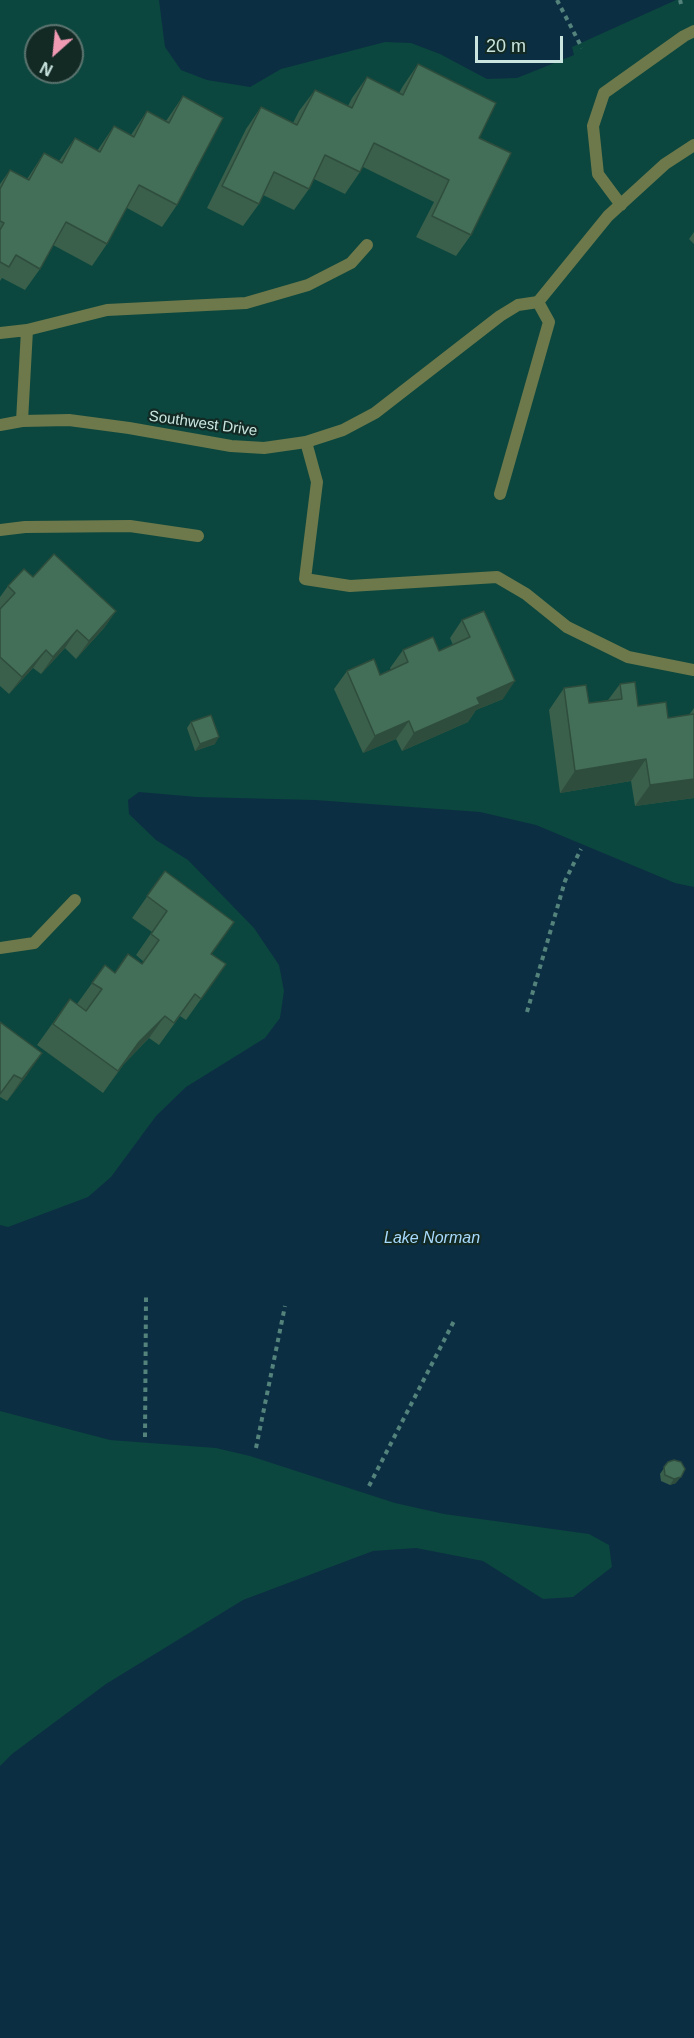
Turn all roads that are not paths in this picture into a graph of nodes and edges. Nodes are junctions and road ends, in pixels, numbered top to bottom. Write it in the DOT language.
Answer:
graph roads {
  1 [pos="694,32"];
  2 [pos="694,145"];
  3 [pos="621,205"];
  4 [pos="367,245"];
  5 [pos="538,302"];
  6 [pos="27,330"];
  7 [pos="0,333"];
  8 [pos="22,421"];
  9 [pos="0,425"];
  10 [pos="306,442"];
  11 [pos="500,494"];
  12 [pos="0,530"];
  13 [pos="198,536"];
  14 [pos="694,670"];
  15 [pos="75,900"];
  16 [pos="0,948"];
  1 -- 3 [label="street"];
  2 -- 3 [label="street"];
  3 -- 5 [label="street"];
  4 -- 6 [label="street"];
  5 -- 10 [label="street, Southwest Drive"];
  5 -- 11 [label="street"];
  6 -- 7 [label="street"];
  6 -- 8 [label="street"];
  8 -- 9 [label="street, Southwest Drive"];
  8 -- 10 [label="street, Southwest Drive"];
  10 -- 14 [label="street"];
  12 -- 13 [label="street"];
  15 -- 16 [label="street"];
}
